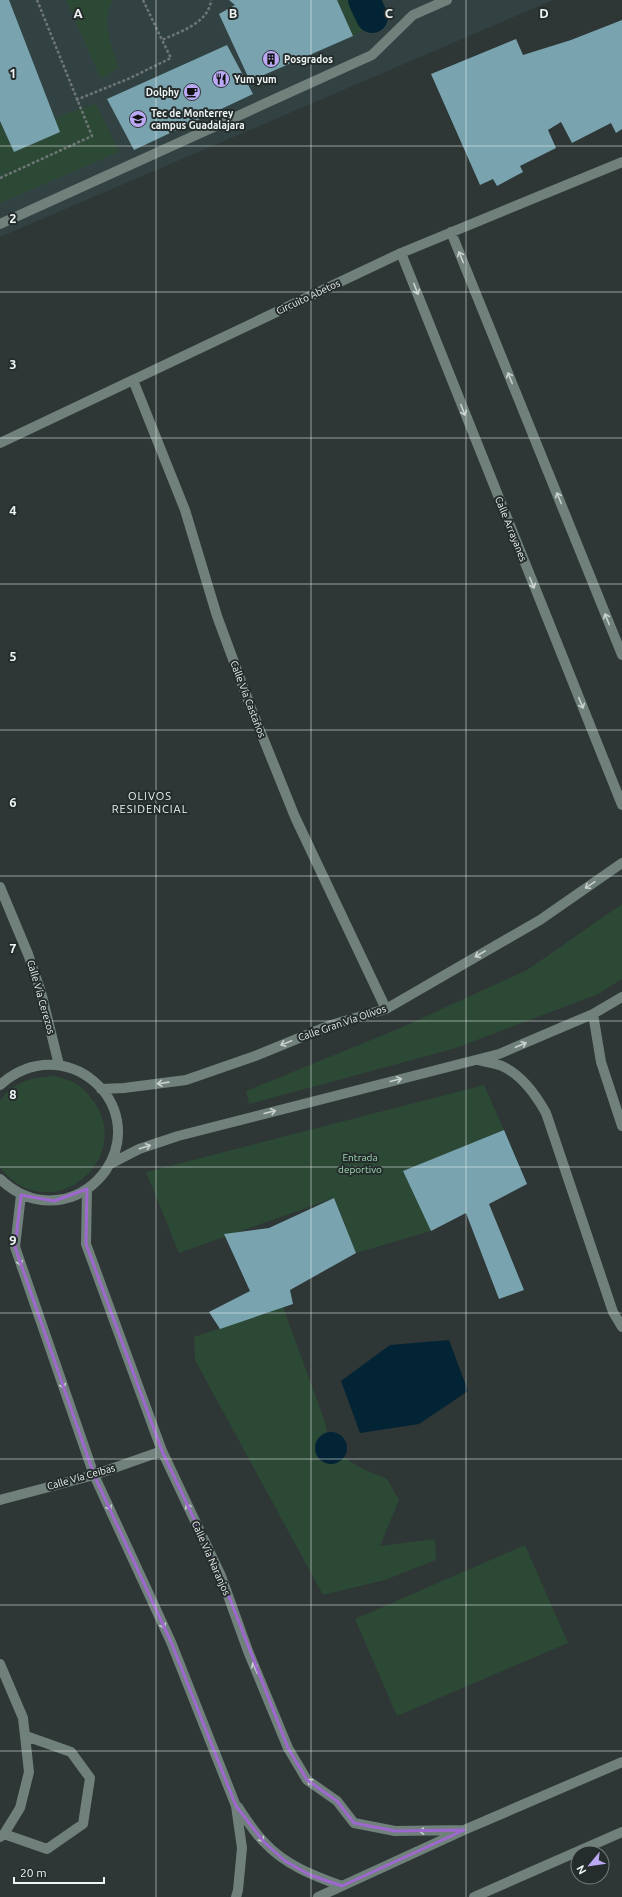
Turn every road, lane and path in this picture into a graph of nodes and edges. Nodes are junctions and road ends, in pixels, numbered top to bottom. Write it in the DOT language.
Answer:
graph roads {
  1 [pos="37,0"];
  2 [pos="143,0"];
  3 [pos="211,0"];
  4 [pos="447,0"];
  5 [pos="162,40"];
  6 [pos="76,100"];
  7 [pos="622,162"];
  8 [pos="0,178"];
  9 [pos="0,224"];
  10 [pos="451,232"];
  11 [pos="401,253"];
  12 [pos="133,380"];
  13 [pos="0,443"];
  14 [pos="622,655"];
  15 [pos="622,805"];
  16 [pos="622,863"];
  17 [pos="0,887"];
  18 [pos="622,997"];
  19 [pos="386,1009"];
  20 [pos="594,1014"];
  21 [pos="477,1060"];
  22 [pos="59,1064"];
  23 [pos="0,1085"];
  24 [pos="101,1089"];
  25 [pos="622,1126"];
  26 [pos="110,1164"];
  27 [pos="0,1179"];
  28 [pos="4,1187"];
  29 [pos="87,1189"];
  30 [pos="21,1194"];
  31 [pos="622,1327"];
  32 [pos="162,1452"];
  33 [pos="94,1475"];
  34 [pos="0,1500"];
  35 [pos="0,1664"];
  36 [pos="26,1736"];
  37 [pos="622,1762"];
  38 [pos="236,1806"];
  39 [pos="464,1830"];
  40 [pos="622,1832"];
  41 [pos="2,1836"];
  42 [pos="342,1886"];
  43 [pos="236,1897"];
  44 [pos="318,1897"];
  45 [pos="474,1897"];
  1 -- 6 [label="path"];
  2 -- 5 [label="path"];
  3 -- 5 [label="path"];
  4 -- 9 [label="street"];
  5 -- 6 [label="path"];
  6 -- 8 [label="path"];
  7 -- 10 [label="street, Circuito Abetos"];
  10 -- 11 [label="street, Circuito Abetos"];
  14 -- 10 [label="street, one-way"];
  11 -- 12 [label="street, Circuito Abetos"];
  11 -- 15 [label="street, Calle Arrayanes, one-way"];
  12 -- 13 [label="street, Circuito Abetos"];
  12 -- 19 [label="street, Calle Vía Castaños"];
  16 -- 19 [label="street, Calle Gran Vía Olivos, one-way"];
  17 -- 22 [label="street, Calle Vía Cerezos"];
  18 -- 20 [label="street"];
  19 -- 24 [label="street, Calle Gran Vía Olivos, one-way"];
  21 -- 20 [label="street, one-way"];
  20 -- 25 [label="street"];
  26 -- 21 [label="street, one-way"];
  21 -- 31 [label="street"];
  22 -- 23 [label="street"];
  22 -- 24 [label="street"];
  24 -- 26 [label="street"];
  26 -- 29 [label="street"];
  27 -- 28 [label="street"];
  28 -- 30 [label="street"];
  29 -- 30 [label="street"];
  29 -- 32 [label="street, Calle Vía Naranjos"];
  30 -- 33 [label="street, one-way"];
  32 -- 33 [label="street, Calle Vía Ceibas"];
  39 -- 32 [label="street, Calle Vía Naranjos, one-way"];
  33 -- 34 [label="street, Calle Vía Ceibas"];
  33 -- 38 [label="street, one-way"];
  35 -- 36 [label="street"];
  36 -- 41 [label="street"];
  36 -- 41 [label="street"];
  37 -- 39 [label="street"];
  38 -- 42 [label="street, one-way"];
  38 -- 43 [label="street"];
  39 -- 42 [label="street"];
  40 -- 45 [label="street"];
  42 -- 44 [label="street"];
}
